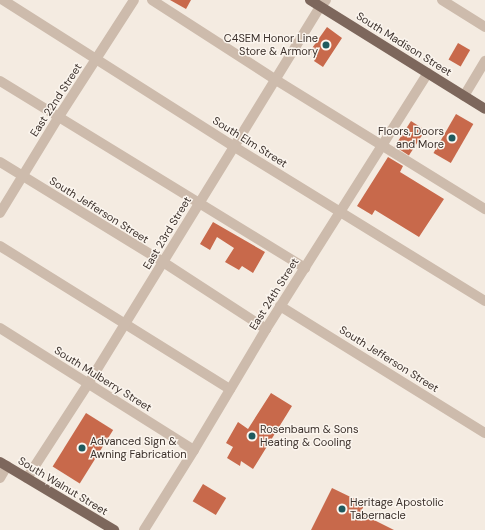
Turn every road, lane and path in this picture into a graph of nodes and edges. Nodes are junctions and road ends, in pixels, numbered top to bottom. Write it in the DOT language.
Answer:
graph roads {
  1 [pos="4,0"];
  2 [pos="134,0"];
  3 [pos="152,0"];
  4 [pos="310,0"];
  5 [pos="442,0"];
  6 [pos="323,3"];
  7 [pos="485,27"];
  8 [pos="97,59"];
  9 [pos="485,62"];
  10 [pos="428,73"];
  11 [pos="276,80"];
  12 [pos="0,81"];
  13 [pos="464,96"];
  14 [pos="485,109"];
  15 [pos="58,118"];
  16 [pos="382,144"];
  17 [pos="233,146"];
  18 [pos="0,162"];
  19 [pos="22,176"];
  20 [pos="198,204"];
  21 [pos="485,209"];
  22 [pos="340,211"];
  23 [pos="0,213"];
  24 [pos="0,246"];
  25 [pos="163,262"];
  26 [pos="305,268"];
  27 [pos="485,301"];
  28 [pos="280,306"];
  29 [pos="125,324"];
  30 [pos="0,328"];
  31 [pos="266,329"];
  32 [pos="88,384"];
  33 [pos="230,389"];
  34 [pos="485,433"];
  35 [pos="194,450"];
  36 [pos="4,464"];
  37 [pos="0,478"];
  38 [pos="27,478"];
  39 [pos="114,530"];
  40 [pos="144,530"];
  1 -- 8 [label="street, South Elm Street"];
  2 -- 8 [label="street, East 22nd Street"];
  3 -- 11 [label="street"];
  4 -- 6 [label="main road, South Madison Street"];
  5 -- 7 [label="street"];
  6 -- 10 [label="main road, South Madison Street"];
  6 -- 11 [label="street, East 23rd Street"];
  8 -- 15 [label="street, East 22nd Street"];
  8 -- 17 [label="street, South Elm Street"];
  9 -- 13 [label="street"];
  10 -- 13 [label="main road, South Madison Street"];
  10 -- 16 [label="street, East 24th Street"];
  11 -- 16 [label="street"];
  11 -- 17 [label="street, East 23rd Street"];
  12 -- 15 [label="street"];
  13 -- 14 [label="main road, South Madison Street"];
  15 -- 19 [label="street, East 22nd Street"];
  15 -- 20 [label="street"];
  16 -- 21 [label="street"];
  16 -- 22 [label="street, East 24th Street"];
  17 -- 20 [label="street, East 23rd Street"];
  17 -- 22 [label="street, South Elm Street"];
  18 -- 19 [label="street, South Jefferson Street"];
  19 -- 23 [label="street, East 22nd Street"];
  19 -- 25 [label="street, South Jefferson Street"];
  20 -- 25 [label="street, East 23rd Street"];
  20 -- 26 [label="street"];
  22 -- 26 [label="street, East 24th Street"];
  22 -- 27 [label="street, South Elm Street"];
  24 -- 29 [label="street"];
  25 -- 29 [label="street, East 23rd Street"];
  25 -- 31 [label="street, South Jefferson Street"];
  26 -- 28 [label="street, East 24th Street"];
  28 -- 31 [label="street, East 24th Street"];
  28 -- 34 [label="street, South Jefferson Street"];
  29 -- 32 [label="street, East 23rd Street"];
  29 -- 33 [label="street"];
  30 -- 32 [label="street, South Mulberry Street"];
  31 -- 33 [label="street, East 24th Street"];
  32 -- 35 [label="street, South Mulberry Street"];
  32 -- 38 [label="street, East 23rd Street"];
  33 -- 35 [label="street, East 24th Street"];
  35 -- 40 [label="street, East 24th Street"];
  36 -- 37 [label="street"];
  36 -- 38 [label="main road, South Walnut Street"];
  38 -- 39 [label="main road, South Walnut Street"];
}
